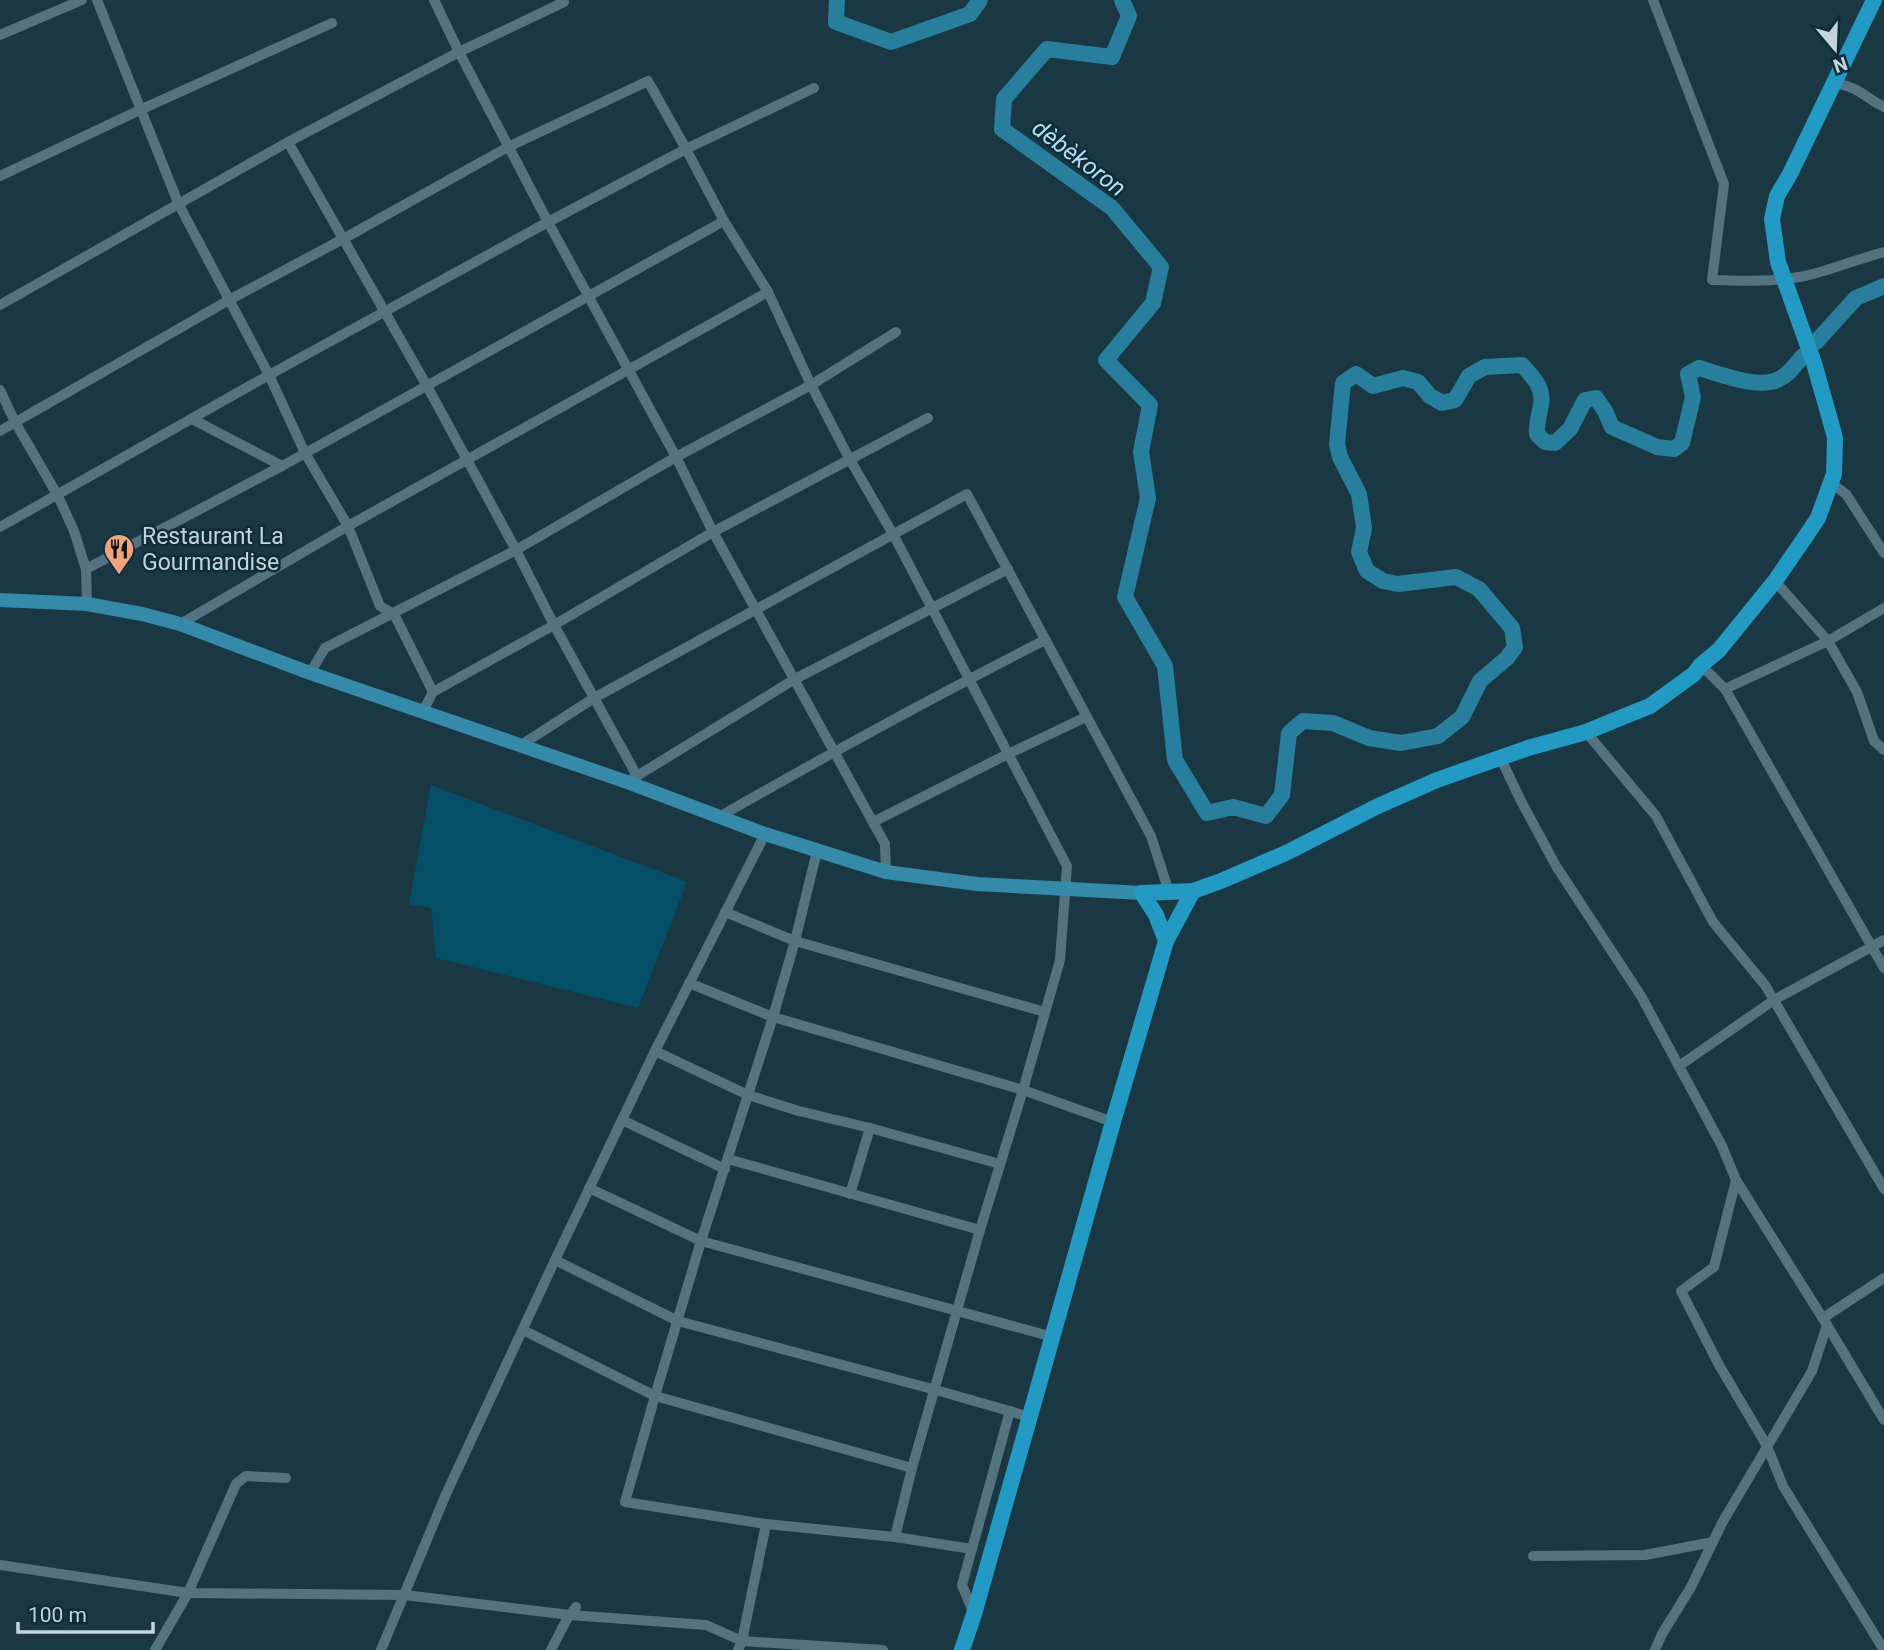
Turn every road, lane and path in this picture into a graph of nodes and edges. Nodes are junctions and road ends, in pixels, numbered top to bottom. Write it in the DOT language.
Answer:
graph roads {
  1 [pos="82,0"];
  2 [pos="97,0"];
  3 [pos="434,0"];
  4 [pos="1653,0"];
  5 [pos="1874,0"];
  6 [pos="564,2"];
  7 [pos="332,23"];
  8 [pos="0,35"];
  9 [pos="459,52"];
  10 [pos="1833,83"];
  11 [pos="814,88"];
  12 [pos="1884,107"];
  13 [pos="142,109"];
  14 [pos="288,142"];
  15 [pos="508,147"];
  16 [pos="687,149"];
  17 [pos="0,176"];
  18 [pos="179,205"];
  19 [pos="724,221"];
  20 [pos="548,222"];
  21 [pos="343,239"];
  22 [pos="1884,252"];
  23 [pos="1783,278"];
  24 [pos="768,292"];
  25 [pos="589,298"];
  26 [pos="229,300"];
  27 [pos="0,306"];
  28 [pos="385,313"];
  29 [pos="896,332"];
  30 [pos="628,371"];
  31 [pos="269,375"];
  32 [pos="428,386"];
  33 [pos="811,386"];
  34 [pos="0,390"];
  35 [pos="928,418"];
  36 [pos="192,419"];
  37 [pos="15,422"];
  38 [pos="0,431"];
  39 [pos="305,453"];
  40 [pos="676,457"];
  41 [pos="849,458"];
  42 [pos="467,460"];
  43 [pos="282,466"];
  44 [pos="1831,483"];
  45 [pos="58,496"];
  46 [pos="348,526"];
  47 [pos="0,527"];
  48 [pos="713,532"];
  49 [pos="893,534"];
  50 [pos="516,550"];
  51 [pos="1884,553"];
  52 [pos="86,569"];
  53 [pos="1008,569"];
  54 [pos="1775,582"];
  55 [pos="0,600"];
  56 [pos="87,604"];
  57 [pos="931,607"];
  58 [pos="1884,608"];
  59 [pos="757,610"];
  60 [pos="394,614"];
  61 [pos="180,624"];
  62 [pos="554,625"];
  63 [pos="1045,640"];
  64 [pos="1828,641"];
  65 [pos="1702,665"];
  66 [pos="310,673"];
  67 [pos="968,678"];
  68 [pos="795,679"];
  69 [pos="1726,689"];
  70 [pos="433,692"];
  71 [pos="594,698"];
  72 [pos="423,711"];
  73 [pos="1086,717"];
  74 [pos="1586,732"];
  75 [pos="521,745"];
  76 [pos="1884,750"];
  77 [pos="834,751"];
  78 [pos="1008,754"];
  79 [pos="1500,757"];
  80 [pos="632,779"];
  81 [pos="719,817"];
  82 [pos="873,822"];
  83 [pos="765,834"];
  84 [pos="817,851"];
  85 [pos="886,872"];
  86 [pos="1065,890"];
  87 [pos="1194,891"];
  88 [pos="1169,892"];
  89 [pos="1142,893"];
  90 [pos="725,912"];
  91 [pos="1884,940"];
  92 [pos="795,941"];
  93 [pos="1166,941"];
  94 [pos="1872,947"];
  95 [pos="1884,968"];
  96 [pos="690,983"];
  97 [pos="1774,1000"];
  98 [pos="1045,1012"];
  99 [pos="773,1017"];
  100 [pos="655,1051"];
  101 [pos="1679,1066"];
  102 [pos="1023,1090"];
  103 [pos="748,1095"];
  104 [pos="622,1120"];
  105 [pos="1113,1122"];
  106 [pos="870,1128"];
  107 [pos="726,1164"];
  108 [pos="1000,1164"];
  109 [pos="1736,1180"];
  110 [pos="589,1188"];
  111 [pos="1884,1189"];
  112 [pos="850,1194"];
  113 [pos="980,1230"];
  114 [pos="701,1241"];
  115 [pos="555,1260"];
  116 [pos="1884,1278"];
  117 [pos="958,1310"];
  118 [pos="678,1321"];
  119 [pos="1825,1322"];
  120 [pos="523,1330"];
  121 [pos="1053,1337"];
  122 [pos="936,1390"];
  123 [pos="654,1396"];
  124 [pos="1010,1411"];
  125 [pos="1030,1417"];
  126 [pos="1884,1420"];
  127 [pos="1767,1446"];
  128 [pos="912,1468"];
  129 [pos="286,1478"];
  130 [pos="766,1524"];
  131 [pos="895,1537"];
  132 [pos="1713,1542"];
  133 [pos="972,1549"];
  134 [pos="1533,1556"];
  135 [pos="0,1565"];
  136 [pos="188,1593"];
  137 [pos="405,1595"];
  138 [pos="573,1611"];
  139 [pos="974,1614"];
  140 [pos="740,1646"];
  141 [pos="1884,1648"];
  142 [pos="155,1650"];
  143 [pos="381,1650"];
  144 [pos="551,1650"];
  145 [pos="883,1650"];
  146 [pos="962,1650"];
  147 [pos="1654,1650"];
  1 -- 8 [label="street"];
  2 -- 13 [label="street"];
  3 -- 9 [label="street"];
  4 -- 23 [label="street"];
  5 -- 10 [label="highway"];
  6 -- 9 [label="street"];
  7 -- 13 [label="street"];
  9 -- 14 [label="street"];
  9 -- 15 [label="street"];
  10 -- 12 [label="street"];
  10 -- 23 [label="highway"];
  11 -- 16 [label="street"];
  13 -- 17 [label="street"];
  13 -- 18 [label="street"];
  14 -- 18 [label="street"];
  14 -- 21 [label="street"];
  15 -- 16 [label="street"];
  15 -- 20 [label="street"];
  15 -- 21 [label="street"];
  16 -- 19 [label="street"];
  16 -- 20 [label="street"];
  18 -- 26 [label="street"];
  18 -- 27 [label="street"];
  19 -- 24 [label="street"];
  19 -- 25 [label="street"];
  20 -- 25 [label="street"];
  20 -- 28 [label="street"];
  21 -- 26 [label="street"];
  21 -- 28 [label="street"];
  22 -- 23 [label="street"];
  23 -- 44 [label="highway"];
  24 -- 30 [label="street"];
  24 -- 33 [label="street"];
  25 -- 30 [label="street"];
  25 -- 32 [label="street"];
  26 -- 31 [label="street"];
  26 -- 37 [label="street"];
  28 -- 31 [label="street"];
  28 -- 32 [label="street"];
  29 -- 33 [label="street"];
  30 -- 40 [label="street"];
  30 -- 42 [label="street"];
  31 -- 36 [label="street"];
  31 -- 39 [label="street"];
  32 -- 39 [label="street"];
  32 -- 42 [label="street"];
  33 -- 40 [label="street"];
  33 -- 41 [label="street"];
  34 -- 37 [label="street"];
  35 -- 41 [label="street"];
  36 -- 43 [label="street"];
  36 -- 45 [label="street"];
  37 -- 38 [label="street"];
  37 -- 45 [label="street"];
  39 -- 43 [label="street"];
  39 -- 46 [label="street"];
  40 -- 48 [label="street"];
  40 -- 50 [label="street"];
  41 -- 48 [label="street"];
  41 -- 49 [label="street"];
  42 -- 46 [label="street"];
  42 -- 50 [label="street"];
  43 -- 52 [label="street"];
  44 -- 51 [label="street"];
  44 -- 54 [label="highway"];
  45 -- 47 [label="street"];
  45 -- 52 [label="street"];
  46 -- 60 [label="street"];
  46 -- 61 [label="street"];
  48 -- 59 [label="street"];
  48 -- 62 [label="street"];
  49 -- 53 [label="street"];
  49 -- 57 [label="street"];
  49 -- 59 [label="street"];
  50 -- 60 [label="street"];
  50 -- 62 [label="street"];
  52 -- 56 [label="street"];
  53 -- 57 [label="street"];
  53 -- 63 [label="street"];
  54 -- 64 [label="street"];
  54 -- 65 [label="highway"];
  55 -- 56 [label="main road"];
  56 -- 61 [label="main road"];
  57 -- 67 [label="street"];
  57 -- 68 [label="street"];
  58 -- 64 [label="street"];
  59 -- 68 [label="street"];
  59 -- 71 [label="street"];
  60 -- 66 [label="street"];
  60 -- 70 [label="street"];
  61 -- 66 [label="main road"];
  62 -- 70 [label="street"];
  62 -- 71 [label="street"];
  63 -- 67 [label="street"];
  63 -- 73 [label="street"];
  64 -- 69 [label="street"];
  64 -- 76 [label="street"];
  65 -- 69 [label="street"];
  65 -- 74 [label="highway"];
  66 -- 72 [label="main road"];
  67 -- 77 [label="street"];
  67 -- 78 [label="street"];
  68 -- 77 [label="street"];
  68 -- 80 [label="street"];
  69 -- 94 [label="street"];
  70 -- 72 [label="street"];
  71 -- 75 [label="street"];
  71 -- 80 [label="street"];
  72 -- 75 [label="main road"];
  73 -- 78 [label="street"];
  73 -- 88 [label="street"];
  74 -- 79 [label="highway"];
  74 -- 97 [label="street"];
  75 -- 80 [label="main road"];
  77 -- 81 [label="street"];
  77 -- 82 [label="street"];
  78 -- 82 [label="street"];
  78 -- 86 [label="street"];
  79 -- 87 [label="highway"];
  79 -- 101 [label="street"];
  80 -- 81 [label="main road"];
  81 -- 83 [label="main road"];
  82 -- 85 [label="street"];
  83 -- 84 [label="main road"];
  83 -- 90 [label="street"];
  84 -- 85 [label="main road"];
  84 -- 92 [label="street"];
  85 -- 86 [label="main road"];
  86 -- 89 [label="main road"];
  86 -- 98 [label="street"];
  87 -- 88 [label="highway"];
  87 -- 93 [label="highway"];
  88 -- 89 [label="highway"];
  89 -- 93 [label="highway"];
  90 -- 92 [label="street"];
  90 -- 96 [label="street"];
  91 -- 94 [label="street"];
  92 -- 98 [label="street"];
  92 -- 99 [label="street"];
  93 -- 105 [label="highway"];
  94 -- 95 [label="street"];
  94 -- 97 [label="street"];
  96 -- 99 [label="street"];
  96 -- 100 [label="street"];
  97 -- 101 [label="street"];
  97 -- 111 [label="street"];
  98 -- 102 [label="street"];
  99 -- 102 [label="street"];
  99 -- 103 [label="street"];
  100 -- 103 [label="street"];
  100 -- 104 [label="street"];
  101 -- 109 [label="street"];
  102 -- 105 [label="street"];
  102 -- 108 [label="street"];
  103 -- 106 [label="street"];
  103 -- 107 [label="street"];
  104 -- 107 [label="street"];
  104 -- 110 [label="street"];
  105 -- 121 [label="highway"];
  106 -- 108 [label="street"];
  106 -- 112 [label="street"];
  107 -- 112 [label="street"];
  107 -- 114 [label="street"];
  108 -- 113 [label="street"];
  109 -- 119 [label="street"];
  109 -- 127 [label="street"];
  110 -- 114 [label="street"];
  110 -- 115 [label="street"];
  112 -- 113 [label="street"];
  113 -- 117 [label="street"];
  114 -- 117 [label="street"];
  114 -- 118 [label="street"];
  115 -- 118 [label="street"];
  115 -- 120 [label="street"];
  116 -- 119 [label="street"];
  117 -- 121 [label="street"];
  117 -- 122 [label="street"];
  118 -- 122 [label="street"];
  118 -- 123 [label="street"];
  119 -- 126 [label="street"];
  119 -- 127 [label="street"];
  120 -- 123 [label="street"];
  120 -- 137 [label="street"];
  121 -- 125 [label="highway"];
  122 -- 124 [label="street"];
  122 -- 128 [label="street"];
  123 -- 128 [label="street"];
  123 -- 130 [label="street"];
  124 -- 125 [label="street"];
  124 -- 133 [label="street"];
  125 -- 139 [label="highway"];
  127 -- 132 [label="street"];
  127 -- 141 [label="street"];
  128 -- 131 [label="street"];
  129 -- 136 [label="street"];
  130 -- 131 [label="street"];
  130 -- 140 [label="street"];
  131 -- 133 [label="street"];
  132 -- 134 [label="street"];
  132 -- 147 [label="street"];
  133 -- 139 [label="street"];
  135 -- 136 [label="street"];
  136 -- 137 [label="street"];
  136 -- 142 [label="street"];
  137 -- 138 [label="street"];
  137 -- 143 [label="street"];
  138 -- 140 [label="street"];
  138 -- 144 [label="street"];
  139 -- 146 [label="highway"];
  140 -- 145 [label="street"];
}
